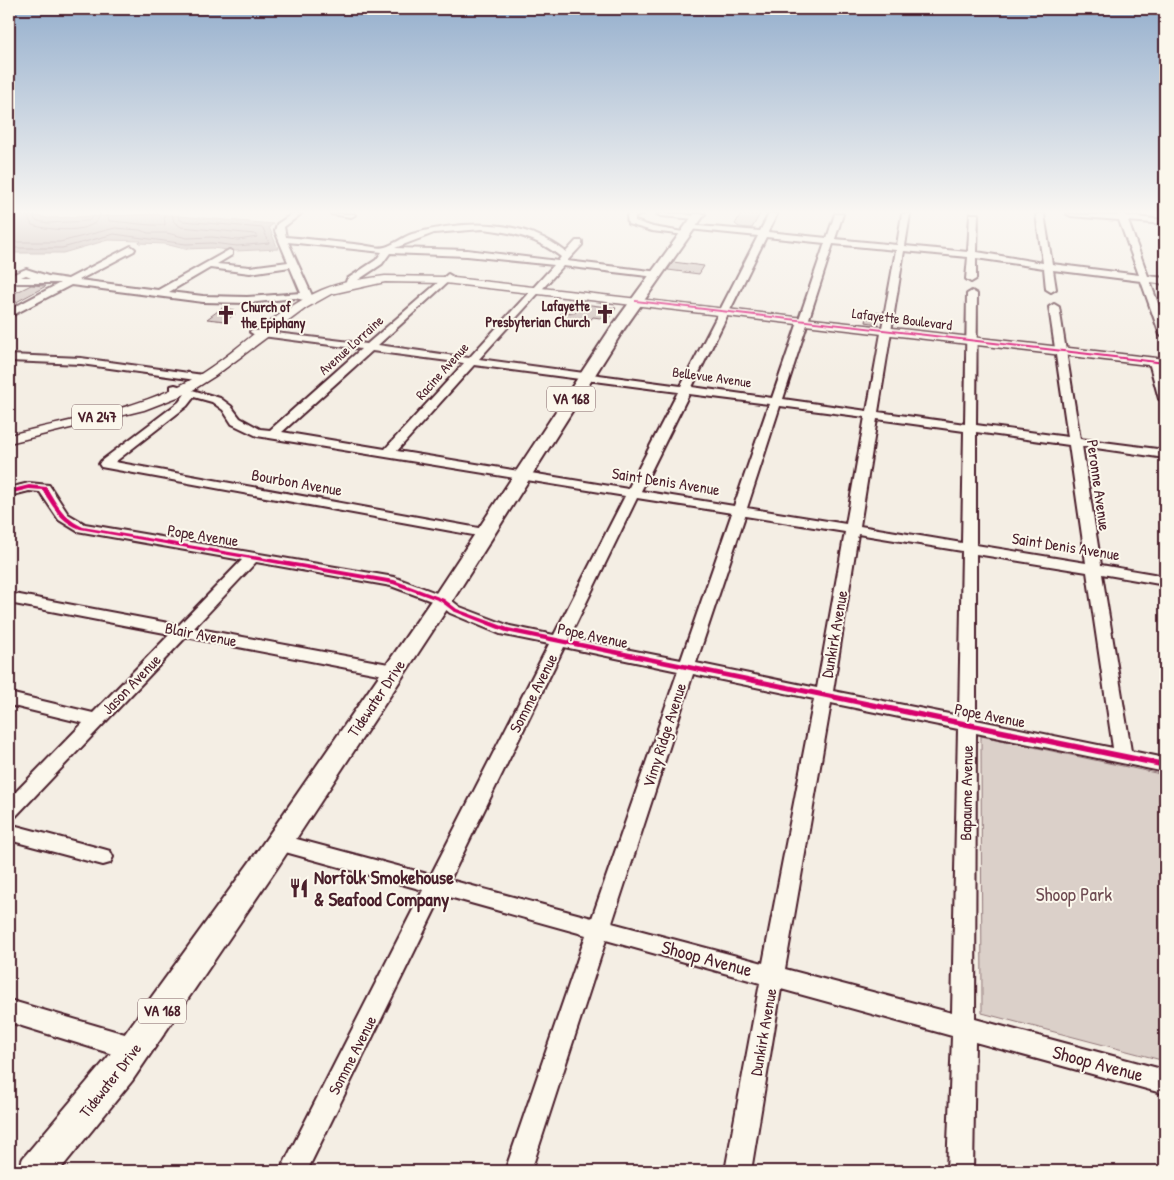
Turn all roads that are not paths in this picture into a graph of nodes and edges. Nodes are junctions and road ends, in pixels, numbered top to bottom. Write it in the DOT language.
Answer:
graph roads {
  1 [pos="93,269"];
  2 [pos="201,269"];
  3 [pos="242,269"];
  4 [pos="257,269"];
  5 [pos="296,269"];
  6 [pos="369,269"];
  7 [pos="553,269"];
  8 [pos="612,269"];
  9 [pos="659,269"];
  10 [pos="745,269"];
  11 [pos="821,269"];
  12 [pos="896,269"];
  13 [pos="973,269"];
  14 [pos="1048,269"];
  15 [pos="1065,269"];
  16 [pos="1141,269"];
  17 [pos="656,274"];
  18 [pos="10,277"];
  19 [pos="446,278"];
  20 [pos="1145,279"];
  21 [pos="68,282"];
  22 [pos="1165,282"];
  23 [pos="349,284"];
  24 [pos="536,289"];
  25 [pos="1051,289"];
  26 [pos="159,294"];
  27 [pos="308,298"];
  28 [pos="636,301"];
  29 [pos="1054,307"];
  30 [pos="724,311"];
  31 [pos="9,314"];
  32 [pos="804,320"];
  33 [pos="886,330"];
  34 [pos="259,333"];
  35 [pos="1165,334"];
  36 [pos="972,340"];
  37 [pos="369,348"];
  38 [pos="1061,351"];
  39 [pos="9,358"];
  40 [pos="471,362"];
  41 [pos="1159,362"];
  42 [pos="586,376"];
  43 [pos="198,378"];
  44 [pos="686,388"];
  45 [pos="183,390"];
  46 [pos="1165,399"];
  47 [pos="776,400"];
  48 [pos="872,414"];
  49 [pos="971,427"];
  50 [pos="9,433"];
  51 [pos="272,434"];
  52 [pos="9,438"];
  53 [pos="1075,442"];
  54 [pos="388,453"];
  55 [pos="1165,454"];
  56 [pos="522,475"];
  57 [pos="9,492"];
  58 [pos="633,493"];
  59 [pos="740,510"];
  60 [pos="851,528"];
  61 [pos="484,533"];
  62 [pos="969,548"];
  63 [pos="253,557"];
  64 [pos="1094,568"];
  65 [pos="1165,580"];
  66 [pos="9,598"];
  67 [pos="442,600"];
  68 [pos="182,630"];
  69 [pos="559,641"];
  70 [pos="686,668"];
  71 [pos="394,671"];
  72 [pos="824,695"];
  73 [pos="9,699"];
  74 [pos="96,720"];
  75 [pos="967,724"];
  76 [pos="1123,756"];
  77 [pos="1165,765"];
  78 [pos="9,811"];
  79 [pos="9,832"];
  80 [pos="278,842"];
  81 [pos="103,857"];
  82 [pos="437,886"];
  83 [pos="598,928"];
  84 [pos="773,976"];
  85 [pos="9,1011"];
  86 [pos="964,1027"];
  87 [pos="135,1049"];
  88 [pos="1165,1082"];
  89 [pos="36,1171"];
  90 [pos="293,1171"];
  91 [pos="518,1171"];
  92 [pos="738,1171"];
  93 [pos="960,1171"];
  1 -- 21 [label="street"];
  2 -- 26 [label="street"];
  3 -- 4 [label="street"];
  5 -- 27 [label="street"];
  6 -- 23 [label="street"];
  7 -- 24 [label="street, Racine Avenue"];
  8 -- 17 [label="street"];
  9 -- 17 [label="highway, Tidewater Drive / VA 168"];
  10 -- 30 [label="street, Somme Avenue"];
  11 -- 32 [label="street, Vimy Ridge Avenue"];
  12 -- 33 [label="street, Dunkirk Avenue"];
  13 -- 36 [label="street, Bapaume Avenue"];
  14 -- 25 [label="street"];
  15 -- 20 [label="street"];
  16 -- 20 [label="street"];
  17 -- 28 [label="highway, Tidewater Drive / VA 168"];
  18 -- 21 [label="street"];
  19 -- 23 [label="main road, Lafayette Boulevard / VA 247"];
  19 -- 24 [label="main road, Lafayette Boulevard / VA 247"];
  19 -- 37 [label="street, Avenue Lorraine"];
  20 -- 22 [label="street"];
  20 -- 35 [label="street"];
  21 -- 26 [label="street"];
  21 -- 31 [label="street"];
  23 -- 27 [label="main road, Lafayette Boulevard / VA 247"];
  24 -- 28 [label="main road, Lafayette Boulevard / VA 247"];
  24 -- 40 [label="street, Racine Avenue"];
  26 -- 27 [label="street"];
  27 -- 34 [label="main road, Lafayette Boulevard / VA 247"];
  28 -- 30 [label="main road, Lafayette Boulevard / VA 247"];
  28 -- 42 [label="highway, Tidewater Drive / VA 168"];
  29 -- 38 [label="street, Peronne Avenue"];
  30 -- 32 [label="main road, Lafayette Boulevard / VA 247"];
  30 -- 44 [label="street, Somme Avenue"];
  32 -- 33 [label="main road, Lafayette Boulevard / VA 247"];
  32 -- 47 [label="street, Vimy Ridge Avenue"];
  33 -- 36 [label="main road, Lafayette Boulevard / VA 247"];
  33 -- 48 [label="street, Dunkirk Avenue"];
  34 -- 37 [label="street, Bellevue Avenue"];
  34 -- 43 [label="main road, Lafayette Boulevard / VA 247"];
  36 -- 38 [label="main road, Lafayette Boulevard / VA 247"];
  36 -- 49 [label="street, Bapaume Avenue"];
  37 -- 40 [label="street, Bellevue Avenue"];
  37 -- 51 [label="street, Avenue Lorraine"];
  38 -- 41 [label="main road, Lafayette Boulevard / VA 247"];
  38 -- 53 [label="street, Peronne Avenue"];
  39 -- 43 [label="street"];
  40 -- 42 [label="street, Bellevue Avenue"];
  40 -- 54 [label="street, Racine Avenue"];
  41 -- 46 [label="street"];
  42 -- 44 [label="street, Bellevue Avenue"];
  42 -- 56 [label="highway, Tidewater Drive / VA 168"];
  43 -- 45 [label="main road, Lafayette Boulevard / VA 247"];
  44 -- 47 [label="street, Bellevue Avenue"];
  44 -- 58 [label="street, Somme Avenue"];
  45 -- 50 [label="main road, Lafayette Boulevard / VA 247"];
  45 -- 51 [label="street, Saint Denis Avenue"];
  45 -- 52 [label="main road, Lafayette Boulevard / VA 247"];
  45 -- 61 [label="street, Bourbon Avenue"];
  47 -- 48 [label="street, Bellevue Avenue"];
  47 -- 59 [label="street, Vimy Ridge Avenue"];
  48 -- 49 [label="street, Bellevue Avenue"];
  48 -- 60 [label="street, Dunkirk Avenue"];
  49 -- 53 [label="street, Bellevue Avenue"];
  49 -- 62 [label="street, Bapaume Avenue"];
  51 -- 54 [label="street, Saint Denis Avenue"];
  53 -- 55 [label="street, Bellevue Avenue"];
  53 -- 64 [label="street, Peronne Avenue"];
  54 -- 56 [label="street, Saint Denis Avenue"];
  56 -- 58 [label="street, Saint Denis Avenue"];
  56 -- 61 [label="highway, Tidewater Drive / VA 168"];
  57 -- 63 [label="street, Pope Avenue"];
  58 -- 59 [label="street, Saint Denis Avenue"];
  58 -- 69 [label="street, Somme Avenue"];
  59 -- 60 [label="street, Saint Denis Avenue"];
  59 -- 70 [label="street, Vimy Ridge Avenue"];
  60 -- 62 [label="street, Saint Denis Avenue"];
  60 -- 72 [label="street, Dunkirk Avenue"];
  61 -- 67 [label="highway, Tidewater Drive / VA 168"];
  62 -- 64 [label="street, Saint Denis Avenue"];
  62 -- 75 [label="street, Bapaume Avenue"];
  63 -- 67 [label="street, Pope Avenue"];
  63 -- 68 [label="street, Jason Avenue"];
  64 -- 65 [label="street, Saint Denis Avenue"];
  64 -- 76 [label="street, Peronne Avenue"];
  66 -- 68 [label="street, Blair Avenue"];
  67 -- 69 [label="street, Pope Avenue"];
  67 -- 71 [label="highway, Tidewater Drive / VA 168"];
  68 -- 71 [label="street, Blair Avenue"];
  68 -- 74 [label="street, Jason Avenue"];
  69 -- 70 [label="street, Pope Avenue"];
  69 -- 82 [label="street, Somme Avenue"];
  70 -- 72 [label="street, Pope Avenue"];
  70 -- 83 [label="street, Vimy Ridge Avenue"];
  71 -- 80 [label="highway, Tidewater Drive / VA 168"];
  72 -- 75 [label="street, Pope Avenue"];
  72 -- 84 [label="street, Dunkirk Avenue"];
  73 -- 74 [label="street"];
  74 -- 78 [label="street, Jason Avenue"];
  75 -- 76 [label="street, Pope Avenue"];
  75 -- 86 [label="street, Bapaume Avenue"];
  76 -- 77 [label="street, Pope Avenue"];
  79 -- 81 [label="street"];
  80 -- 82 [label="street, Shoop Avenue"];
  80 -- 87 [label="highway, Tidewater Drive / VA 168"];
  82 -- 83 [label="street, Shoop Avenue"];
  82 -- 90 [label="street, Somme Avenue"];
  83 -- 84 [label="street, Shoop Avenue"];
  83 -- 91 [label="street, Vimy Ridge Avenue"];
  84 -- 86 [label="street, Shoop Avenue"];
  84 -- 92 [label="street, Dunkirk Avenue"];
  85 -- 87 [label="street"];
  86 -- 88 [label="street, Shoop Avenue"];
  86 -- 93 [label="street, Bapaume Avenue"];
  87 -- 89 [label="highway, Tidewater Drive / VA 168"];
}
